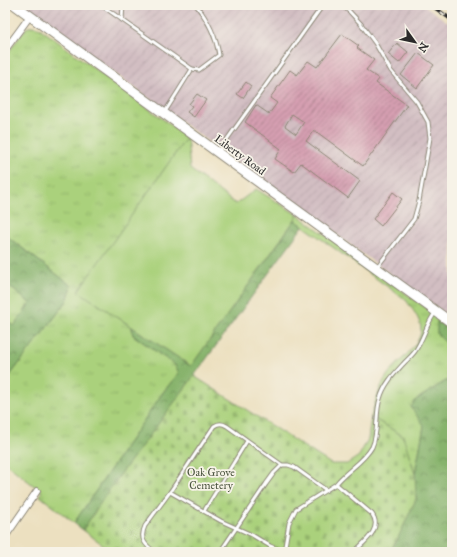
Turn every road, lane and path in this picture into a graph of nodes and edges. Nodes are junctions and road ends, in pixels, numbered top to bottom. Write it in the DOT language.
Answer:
graph roads {
  1 [pos="15,5"];
  2 [pos="100,5"];
  3 [pos="123,5"];
  4 [pos="196,5"];
  5 [pos="323,5"];
  6 [pos="340,5"];
  7 [pos="30,16"];
  8 [pos="122,20"];
  9 [pos="5,50"];
  10 [pos="192,70"];
  11 [pos="164,114"];
  12 [pos="217,153"];
  13 [pos="376,268"];
  14 [pos="436,312"];
  15 [pos="452,323"];
  16 [pos="247,441"];
  17 [pos="282,465"];
  18 [pos="336,484"];
  19 [pos="326,490"];
  20 [pos="37,491"];
  21 [pos="170,492"];
  22 [pos="204,511"];
  23 [pos="236,528"];
  24 [pos="5,537"];
  25 [pos="155,552"];
  26 [pos="220,552"];
  27 [pos="284,552"];
  28 [pos="298,552"];
  29 [pos="354,552"];
  1 -- 7 [label="street, Liberty Road"];
  2 -- 8 [label="lane"];
  3 -- 8 [label="lane"];
  4 -- 10 [label="lane"];
  5 -- 12 [label="lane"];
  6 -- 13 [label="lane"];
  7 -- 9 [label="street"];
  7 -- 11 [label="street, Liberty Road"];
  8 -- 10 [label="lane"];
  10 -- 11 [label="lane"];
  11 -- 12 [label="street, Liberty Road"];
  12 -- 13 [label="street, Liberty Road"];
  13 -- 14 [label="street, Liberty Road"];
  14 -- 15 [label="street, Liberty Road"];
  14 -- 18 [label="lane"];
  16 -- 17 [label="lane"];
  16 -- 21 [label="lane"];
  16 -- 22 [label="lane"];
  17 -- 19 [label="lane"];
  17 -- 23 [label="lane"];
  18 -- 19 [label="lane"];
  18 -- 29 [label="lane"];
  19 -- 27 [label="lane"];
  20 -- 24 [label="street"];
  21 -- 22 [label="lane"];
  21 -- 25 [label="lane"];
  22 -- 23 [label="lane"];
  23 -- 26 [label="lane"];
  23 -- 27 [label="lane"];
  27 -- 28 [label="lane"];
}
